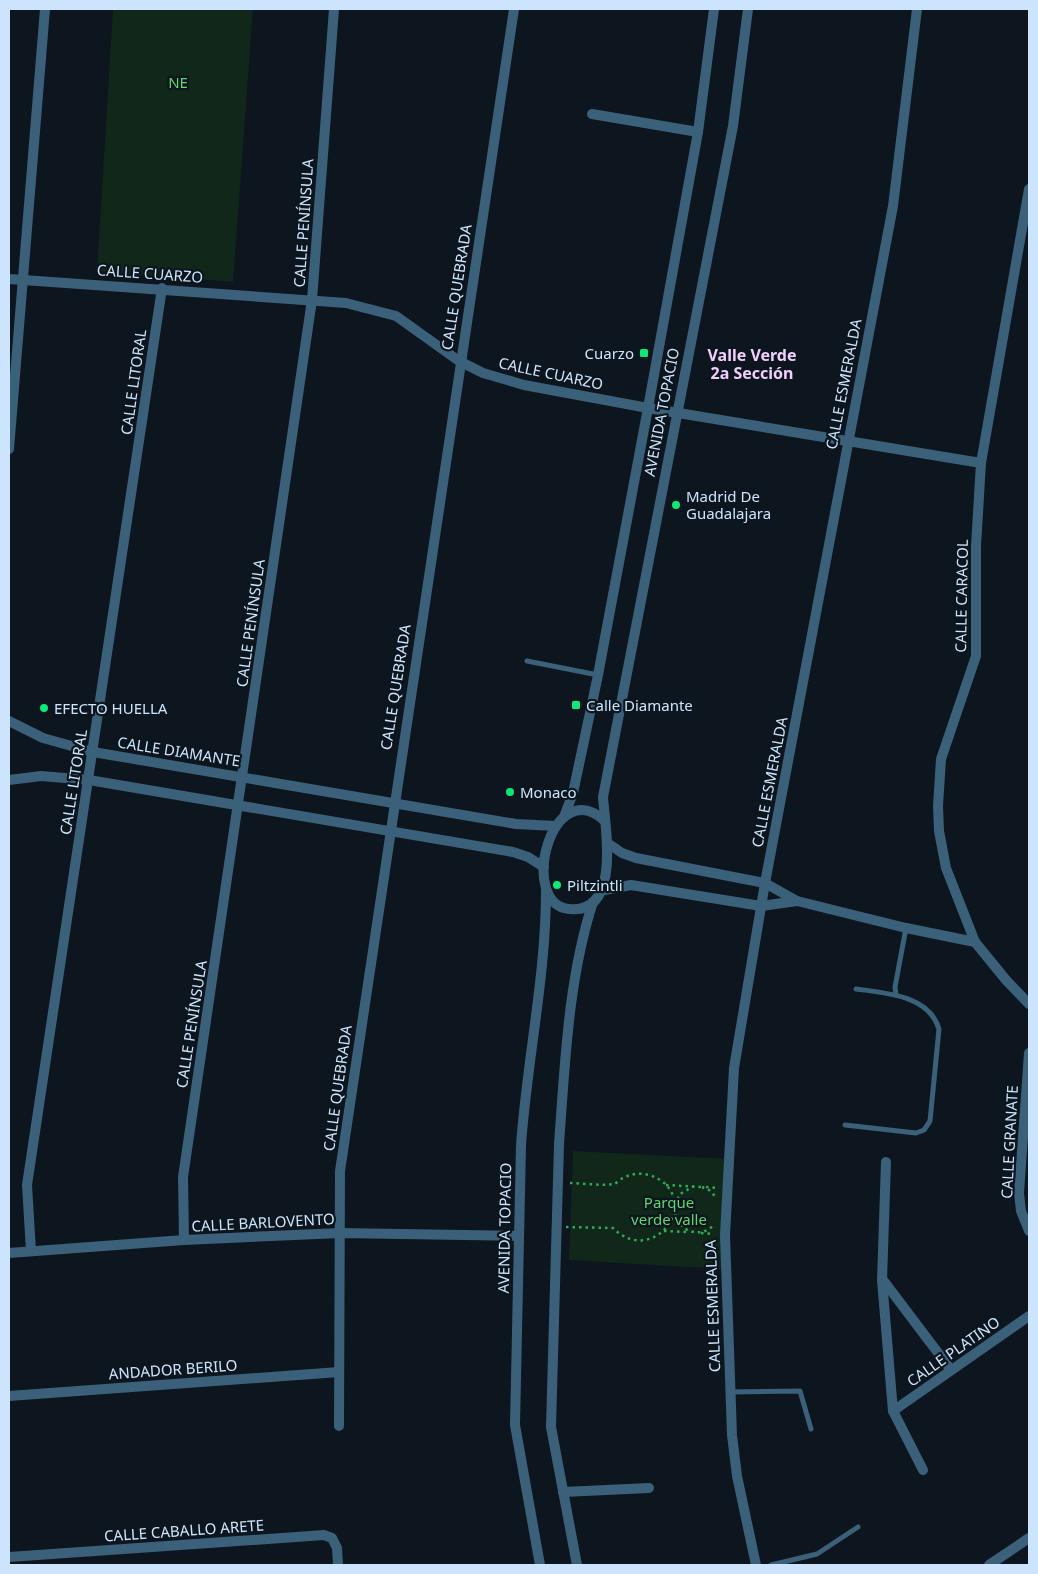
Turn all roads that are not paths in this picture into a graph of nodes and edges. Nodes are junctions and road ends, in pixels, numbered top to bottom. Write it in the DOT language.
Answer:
graph roads {
  1 [pos="45,9"];
  2 [pos="334,9"];
  3 [pos="514,9"];
  4 [pos="714,9"];
  5 [pos="748,9"];
  6 [pos="917,9"];
  7 [pos="592,114"];
  8 [pos="698,132"];
  9 [pos="1029,189"];
  10 [pos="9,279"];
  11 [pos="24,280"];
  12 [pos="162,288"];
  13 [pos="312,300"];
  14 [pos="460,361"];
  15 [pos="648,408"];
  16 [pos="676,412"];
  17 [pos="847,441"];
  18 [pos="9,449"];
  19 [pos="982,463"];
  20 [pos="528,661"];
  21 [pos="598,675"];
  22 [pos="9,721"];
  23 [pos="93,752"];
  24 [pos="243,777"];
  25 [pos="9,780"];
  26 [pos="89,780"];
  27 [pos="393,804"];
  28 [pos="238,806"];
  29 [pos="564,817"];
  30 [pos="605,821"];
  31 [pos="556,826"];
  32 [pos="389,832"];
  33 [pos="609,844"];
  34 [pos="544,867"];
  35 [pos="765,883"];
  36 [pos="546,891"];
  37 [pos="599,891"];
  38 [pos="797,901"];
  39 [pos="593,902"];
  40 [pos="761,906"];
  41 [pos="906,928"];
  42 [pos="975,942"];
  43 [pos="856,990"];
  44 [pos="896,995"];
  45 [pos="1029,1004"];
  46 [pos="1029,1053"];
  47 [pos="845,1125"];
  48 [pos="886,1162"];
  49 [pos="1029,1231"];
  50 [pos="340,1233"];
  51 [pos="519,1236"];
  52 [pos="184,1240"];
  53 [pos="31,1251"];
  54 [pos="9,1253"];
  55 [pos="882,1280"];
  56 [pos="1029,1316"];
  57 [pos="951,1370"];
  58 [pos="339,1372"];
  59 [pos="730,1392"];
  60 [pos="9,1396"];
  61 [pos="893,1411"];
  62 [pos="339,1426"];
  63 [pos="811,1429"];
  64 [pos="923,1470"];
  65 [pos="649,1488"];
  66 [pos="563,1492"];
  67 [pos="858,1527"];
  68 [pos="1029,1538"];
  69 [pos="9,1558"];
  70 [pos="338,1565"];
  71 [pos="540,1565"];
  72 [pos="577,1565"];
  73 [pos="756,1565"];
  74 [pos="772,1565"];
  75 [pos="990,1565"];
  1 -- 11 [label="street"];
  2 -- 13 [label="street, CALLE PENÍNSULA"];
  3 -- 14 [label="street, CALLE QUEBRADA"];
  4 -- 8 [label="street, AVENIDA TOPACIO"];
  5 -- 16 [label="street, AVENIDA TOPACIO"];
  6 -- 17 [label="street, CALLE ESMERALDA"];
  7 -- 8 [label="street"];
  8 -- 15 [label="street, AVENIDA TOPACIO"];
  9 -- 19 [label="street, CALLE CARACOL"];
  10 -- 11 [label="street, CALLE CUARZO"];
  11 -- 12 [label="street, CALLE CUARZO"];
  11 -- 18 [label="street"];
  12 -- 13 [label="street, CALLE CUARZO"];
  12 -- 23 [label="street, CALLE LITORAL"];
  13 -- 14 [label="street, CALLE CUARZO"];
  13 -- 24 [label="street, CALLE PENÍNSULA"];
  14 -- 15 [label="street, CALLE CUARZO"];
  14 -- 27 [label="street, CALLE QUEBRADA"];
  15 -- 16 [label="street, CALLE CUARZO"];
  15 -- 21 [label="street, AVENIDA TOPACIO"];
  16 -- 17 [label="street, CALLE CUARZO"];
  16 -- 30 [label="street, AVENIDA TOPACIO"];
  17 -- 19 [label="street, CALLE CUARZO"];
  17 -- 35 [label="street, CALLE ESMERALDA"];
  19 -- 42 [label="street, CALLE CARACOL"];
  20 -- 21 [label="lane"];
  21 -- 29 [label="street, AVENIDA TOPACIO"];
  22 -- 23 [label="street, CALLE DIAMANTE"];
  23 -- 24 [label="street, CALLE DIAMANTE"];
  23 -- 26 [label="street, CALLE LITORAL"];
  24 -- 27 [label="street, CALLE DIAMANTE"];
  24 -- 28 [label="street, CALLE PENÍNSULA"];
  25 -- 26 [label="street"];
  26 -- 28 [label="street"];
  26 -- 53 [label="street, CALLE LITORAL"];
  27 -- 31 [label="street, CALLE DIAMANTE"];
  27 -- 32 [label="street, CALLE QUEBRADA"];
  28 -- 32 [label="street"];
  28 -- 52 [label="street, CALLE PENÍNSULA"];
  29 -- 30 [label="street"];
  29 -- 31 [label="street"];
  30 -- 33 [label="street"];
  31 -- 34 [label="street"];
  32 -- 34 [label="street"];
  32 -- 50 [label="street, CALLE QUEBRADA"];
  33 -- 35 [label="street"];
  33 -- 37 [label="street"];
  34 -- 36 [label="street"];
  35 -- 38 [label="street"];
  35 -- 40 [label="street, CALLE ESMERALDA"];
  36 -- 39 [label="street"];
  36 -- 51 [label="street, AVENIDA TOPACIO"];
  37 -- 39 [label="street"];
  37 -- 40 [label="street"];
  38 -- 40 [label="street"];
  38 -- 41 [label="street"];
  39 -- 66 [label="street"];
  40 -- 59 [label="street, CALLE ESMERALDA"];
  41 -- 42 [label="street"];
  41 -- 44 [label="lane"];
  42 -- 45 [label="street, CALLE CARACOL"];
  43 -- 44 [label="lane"];
  44 -- 47 [label="lane"];
  46 -- 49 [label="street, CALLE GRANATE"];
  48 -- 55 [label="street"];
  50 -- 51 [label="street, CALLE BARLOVENTO"];
  50 -- 52 [label="street, CALLE BARLOVENTO"];
  50 -- 58 [label="street, CALLE QUEBRADA"];
  51 -- 71 [label="street, AVENIDA TOPACIO"];
  52 -- 53 [label="street, CALLE BARLOVENTO"];
  53 -- 54 [label="street, CALLE BARLOVENTO"];
  55 -- 57 [label="street"];
  55 -- 61 [label="street"];
  56 -- 57 [label="street, CALLE PLATINO"];
  57 -- 61 [label="street, CALLE PLATINO"];
  58 -- 60 [label="street, ANDADOR BERILO"];
  58 -- 62 [label="street, CALLE QUEBRADA"];
  59 -- 63 [label="lane"];
  59 -- 73 [label="street, CALLE ESMERALDA"];
  61 -- 64 [label="street"];
  65 -- 66 [label="street"];
  66 -- 72 [label="street"];
  67 -- 74 [label="lane"];
  68 -- 75 [label="street"];
  69 -- 70 [label="street, CALLE CABALLO ARETE"];
}
